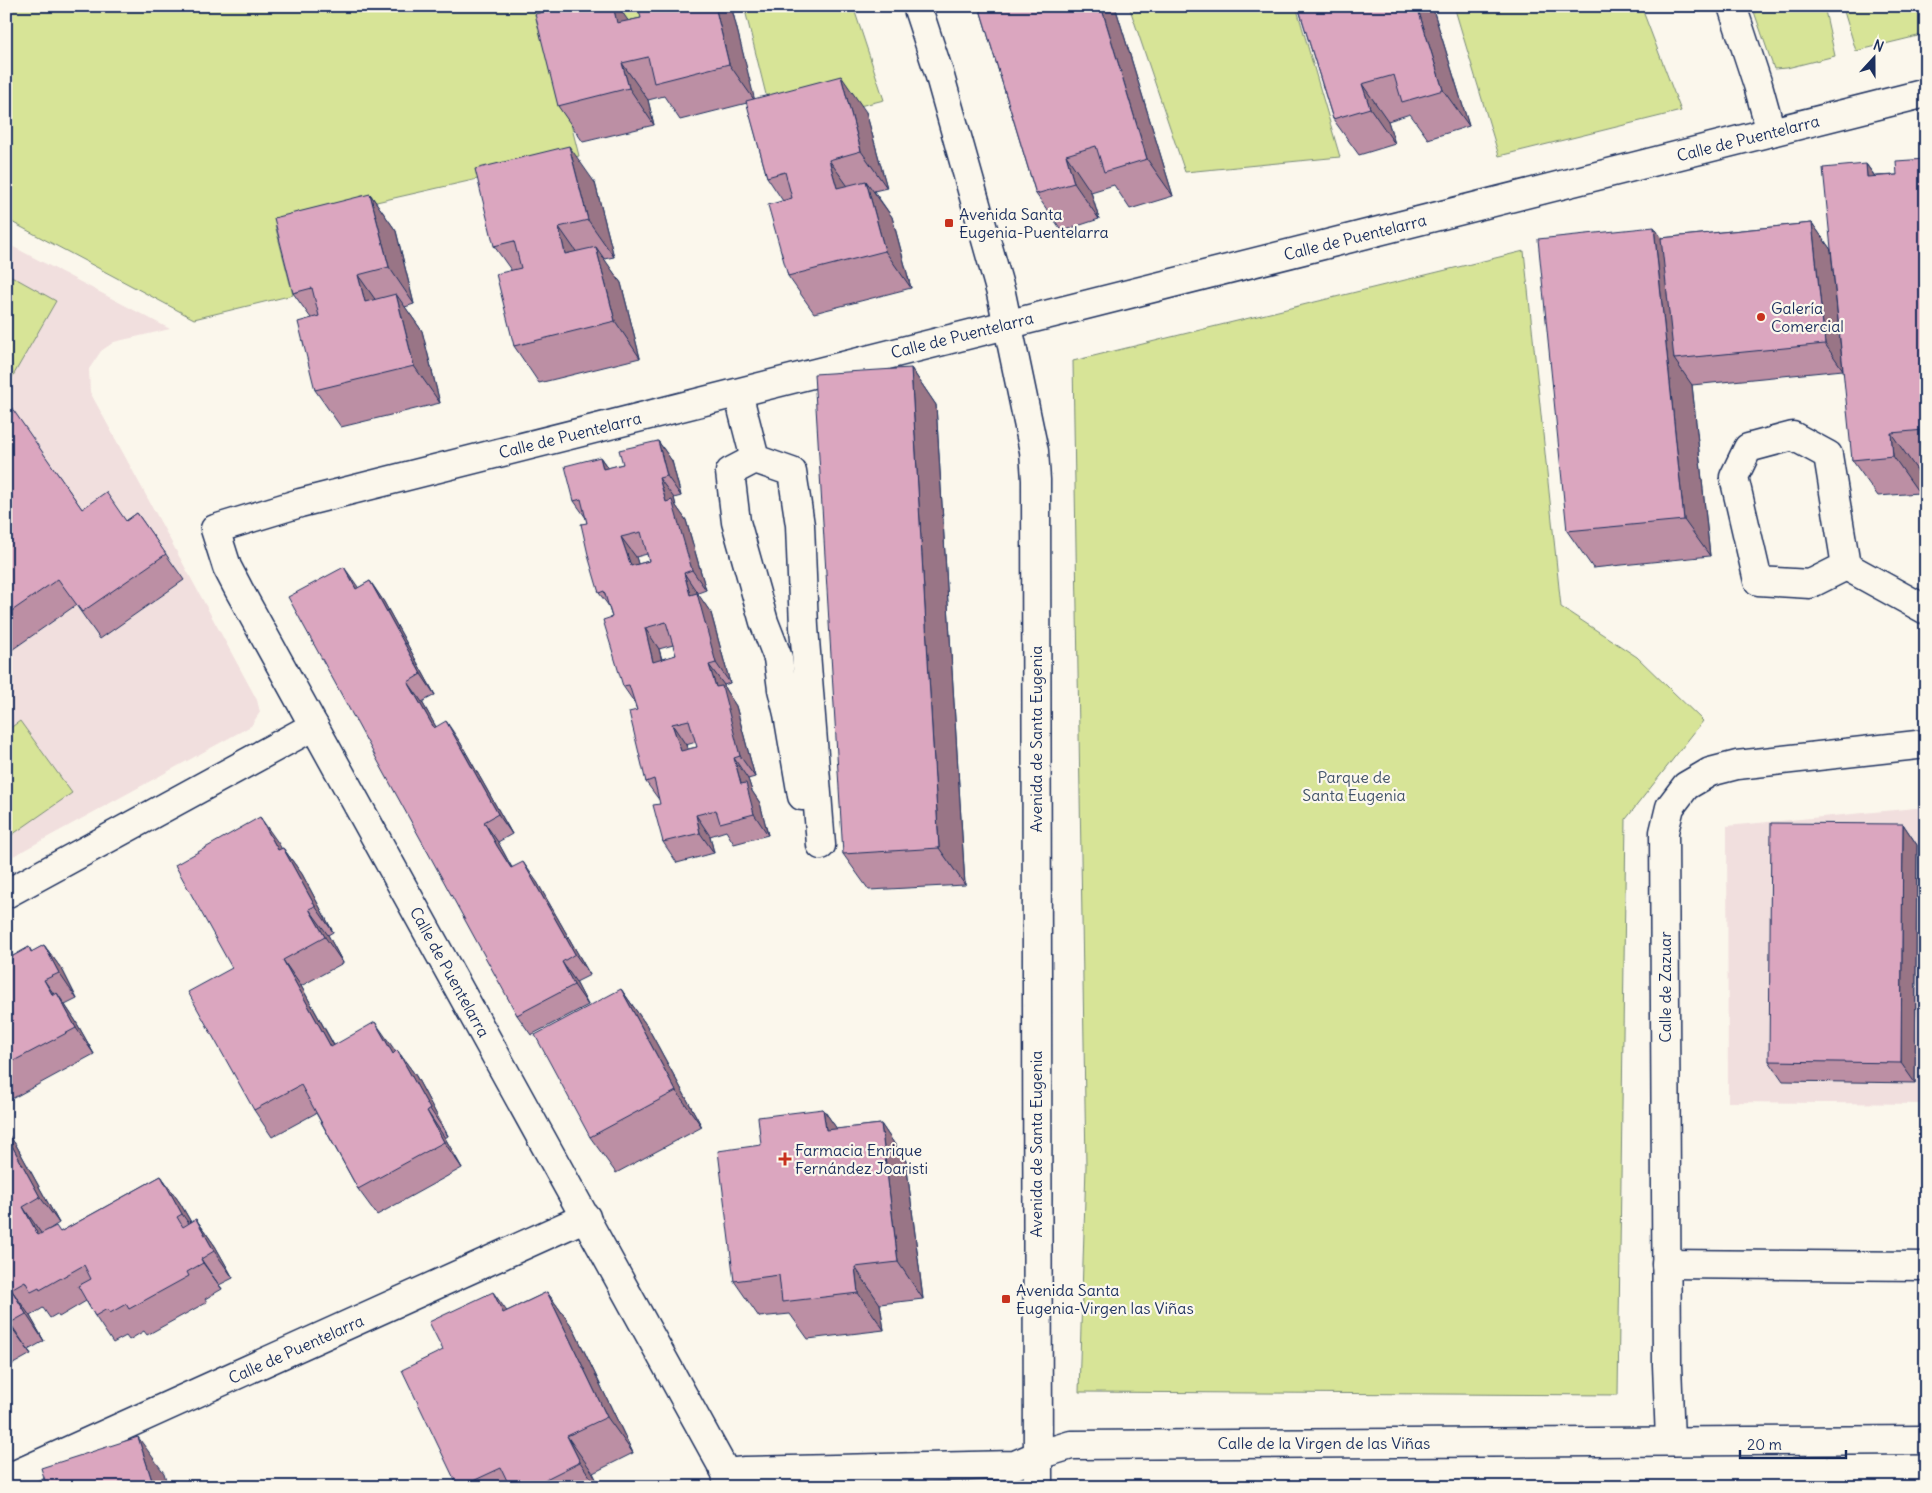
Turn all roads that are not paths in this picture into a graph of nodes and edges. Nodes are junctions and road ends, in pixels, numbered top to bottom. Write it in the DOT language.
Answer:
graph roads {
  1 [pos="917,6"];
  2 [pos="1732,6"];
  3 [pos="1926,93"];
  4 [pos="1771,132"];
  5 [pos="1008,323"];
  6 [pos="738,393"];
  7 [pos="755,459"];
  8 [pos="1846,566"];
  9 [pos="1926,610"];
  10 [pos="314,726"];
  11 [pos="1926,744"];
  12 [pos="6,894"];
  13 [pos="586,1217"];
  14 [pos="1666,1264"];
  15 [pos="1926,1266"];
  16 [pos="1670,1440"];
  17 [pos="1926,1440"];
  18 [pos="1038,1454"];
  19 [pos="6,1479"];
  20 [pos="727,1480"];
  21 [pos="1038,1487"];
  1 -- 5 [label="street, Avenida de Santa Eugenia"];
  2 -- 4 [label="street"];
  3 -- 4 [label="street, Calle de Puentelarra"];
  4 -- 5 [label="street, Calle de Puentelarra"];
  5 -- 6 [label="street, Calle de Puentelarra"];
  5 -- 18 [label="street, Avenida de Santa Eugenia"];
  6 -- 7 [label="street"];
  6 -- 10 [label="street, Calle de Puentelarra"];
  7 -- 7 [label="street"];
  8 -- 8 [label="street"];
  8 -- 9 [label="street"];
  10 -- 12 [label="street"];
  10 -- 13 [label="street, Calle de Puentelarra"];
  11 -- 14 [label="street, Calle de Zazuar"];
  13 -- 19 [label="street, Calle de Puentelarra"];
  13 -- 20 [label="street, Calle de Puentelarra"];
  14 -- 15 [label="street"];
  14 -- 16 [label="street, Calle de Zazuar"];
  16 -- 17 [label="street, Calle de la Virgen de las Viñas"];
  16 -- 18 [label="street, Calle de la Virgen de las Viñas"];
  18 -- 20 [label="street, Calle de la Virgen de las Viñas"];
  18 -- 21 [label="street, Avenida de Santa Eugenia"];
}
